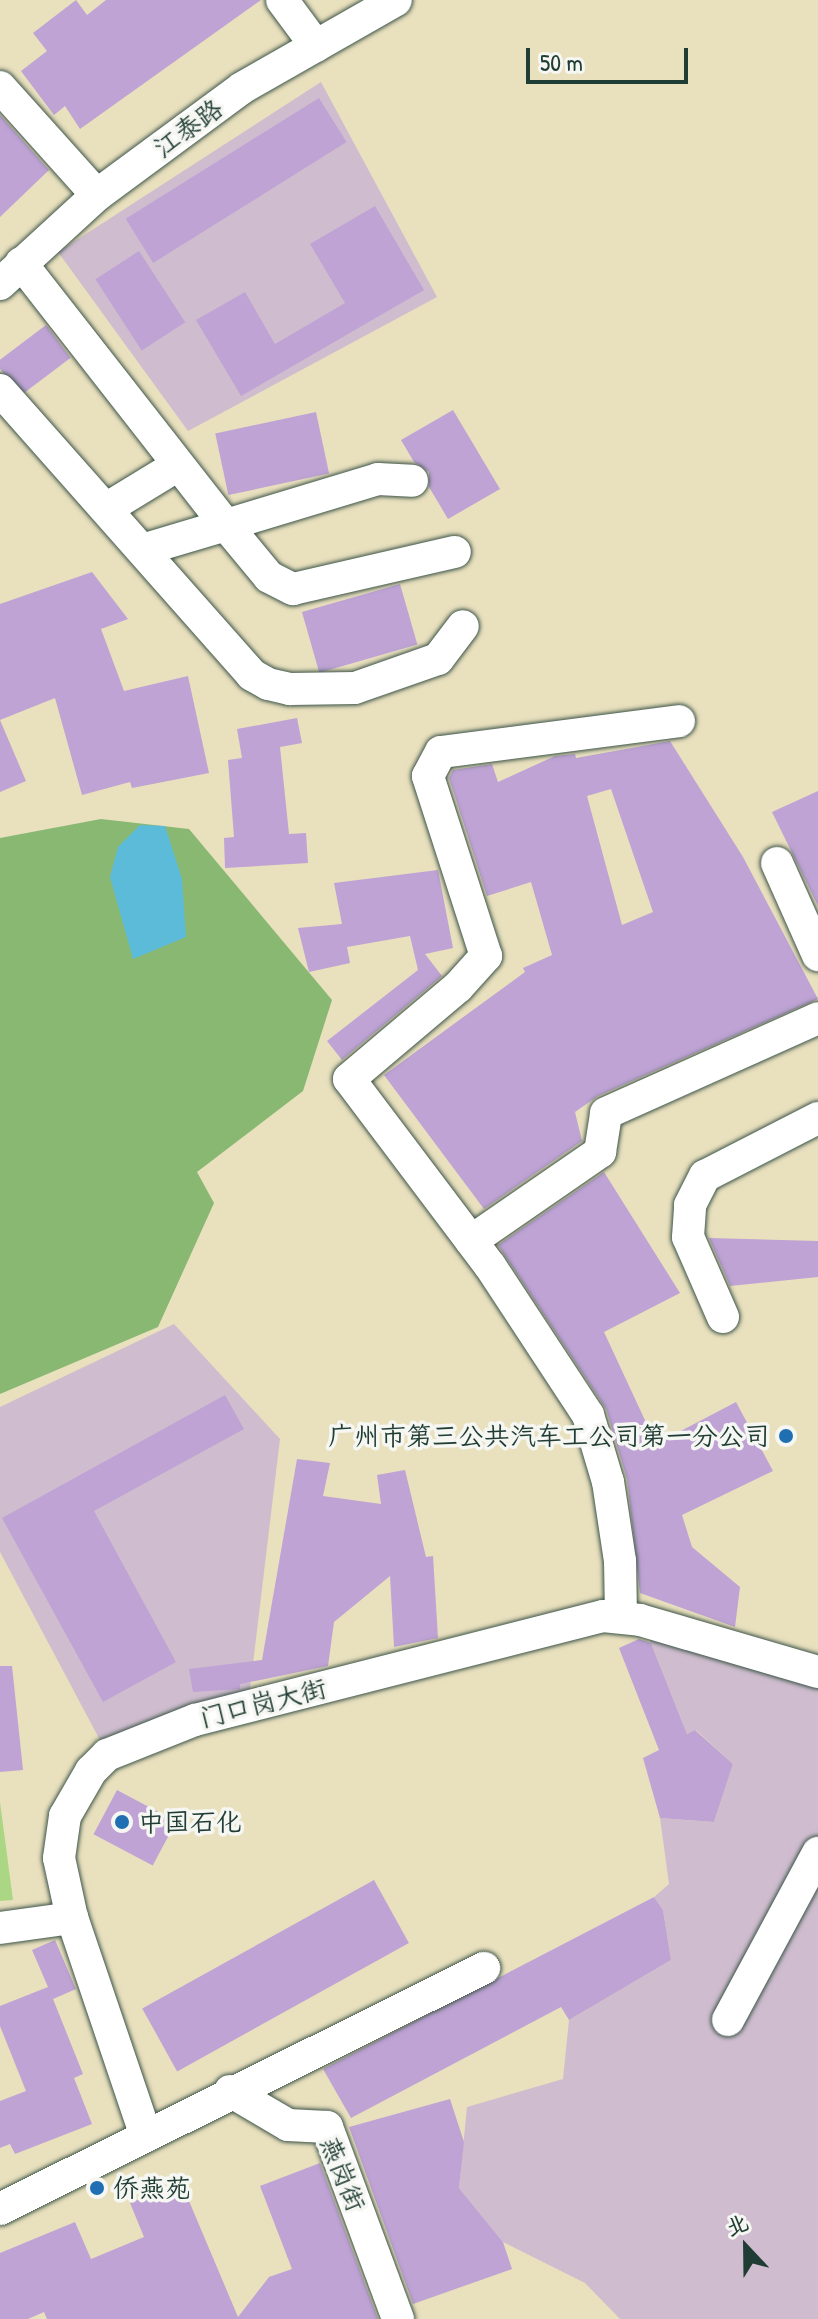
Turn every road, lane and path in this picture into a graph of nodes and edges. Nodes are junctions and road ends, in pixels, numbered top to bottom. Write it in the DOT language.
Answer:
graph roads {
  1 [pos="282,0"];
  2 [pos="396,0"];
  3 [pos="316,46"];
  4 [pos="0,87"];
  5 [pos="97,195"];
  6 [pos="11,273"];
  7 [pos="0,390"];
  8 [pos="178,465"];
  9 [pos="412,481"];
  10 [pos="106,509"];
  11 [pos="226,525"];
  12 [pos="142,550"];
  13 [pos="455,552"];
  14 [pos="463,626"];
  15 [pos="679,721"];
  16 [pos="777,863"];
  17 [pos="818,955"];
  18 [pos="818,1018"];
  19 [pos="818,1118"];
  20 [pos="471,1241"];
  21 [pos="723,1317"];
  22 [pos="621,1617"];
  23 [pos="818,1672"];
  24 [pos="818,1853"];
  25 [pos="72,1918"];
  26 [pos="0,1928"];
  27 [pos="484,1968"];
  28 [pos="728,2020"];
  29 [pos="230,2091"];
  30 [pos="146,2136"];
  31 [pos="0,2209"];
  32 [pos="398,2319"];
  1 -- 3 [label="street"];
  2 -- 3 [label="street, 江泰路"];
  3 -- 5 [label="street, 江泰路"];
  4 -- 5 [label="street"];
  5 -- 6 [label="street, 江泰路"];
  6 -- 8 [label="street"];
  7 -- 10 [label="street"];
  8 -- 10 [label="street"];
  8 -- 11 [label="street"];
  9 -- 11 [label="street"];
  10 -- 12 [label="street"];
  11 -- 12 [label="street"];
  11 -- 13 [label="street"];
  12 -- 14 [label="street"];
  15 -- 20 [label="street"];
  16 -- 17 [label="street"];
  18 -- 20 [label="street"];
  19 -- 21 [label="street"];
  20 -- 22 [label="street"];
  22 -- 23 [label="street, 门口岗大街"];
  22 -- 25 [label="street, 门口岗大街"];
  24 -- 28 [label="street"];
  25 -- 26 [label="street"];
  25 -- 30 [label="street, 门口岗大街"];
  27 -- 29 [label="street"];
  29 -- 30 [label="street"];
  29 -- 32 [label="street, 燕岗街"];
  30 -- 31 [label="street"];
}
